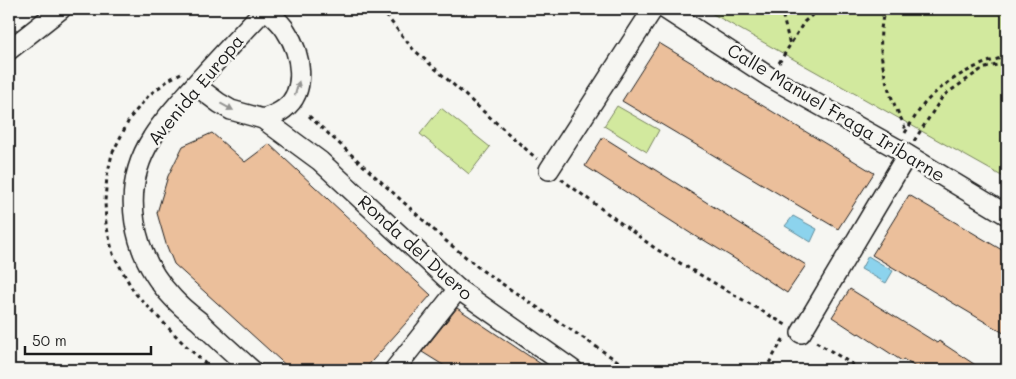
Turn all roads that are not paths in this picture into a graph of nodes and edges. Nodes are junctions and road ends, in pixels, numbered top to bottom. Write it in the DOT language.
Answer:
graph roads {
  1 [pos="61,9"];
  2 [pos="265,9"];
  3 [pos="653,9"];
  4 [pos="665,9"];
  5 [pos="9,50"];
  6 [pos="190,78"];
  7 [pos="263,119"];
  8 [pos="907,155"];
  9 [pos="548,170"];
  10 [pos="1007,216"];
  11 [pos="458,289"];
  12 [pos="800,333"];
  13 [pos="252,370"];
  14 [pos="394,370"];
  15 [pos="573,370"];
  1 -- 5 [label="street"];
  2 -- 6 [label="street, Avenida Europa"];
  7 -- 2 [label="street, one-way"];
  3 -- 9 [label="street"];
  4 -- 8 [label="street, Calle Manuel Fraga Iribarne"];
  6 -- 7 [label="street, Ronda del Duero, one-way"];
  6 -- 13 [label="street, Avenida Europa"];
  7 -- 11 [label="street, Ronda del Duero"];
  8 -- 10 [label="street, Calle Manuel Fraga Iribarne"];
  8 -- 12 [label="street"];
  11 -- 14 [label="street"];
  11 -- 15 [label="street, Ronda del Duero"];
}
